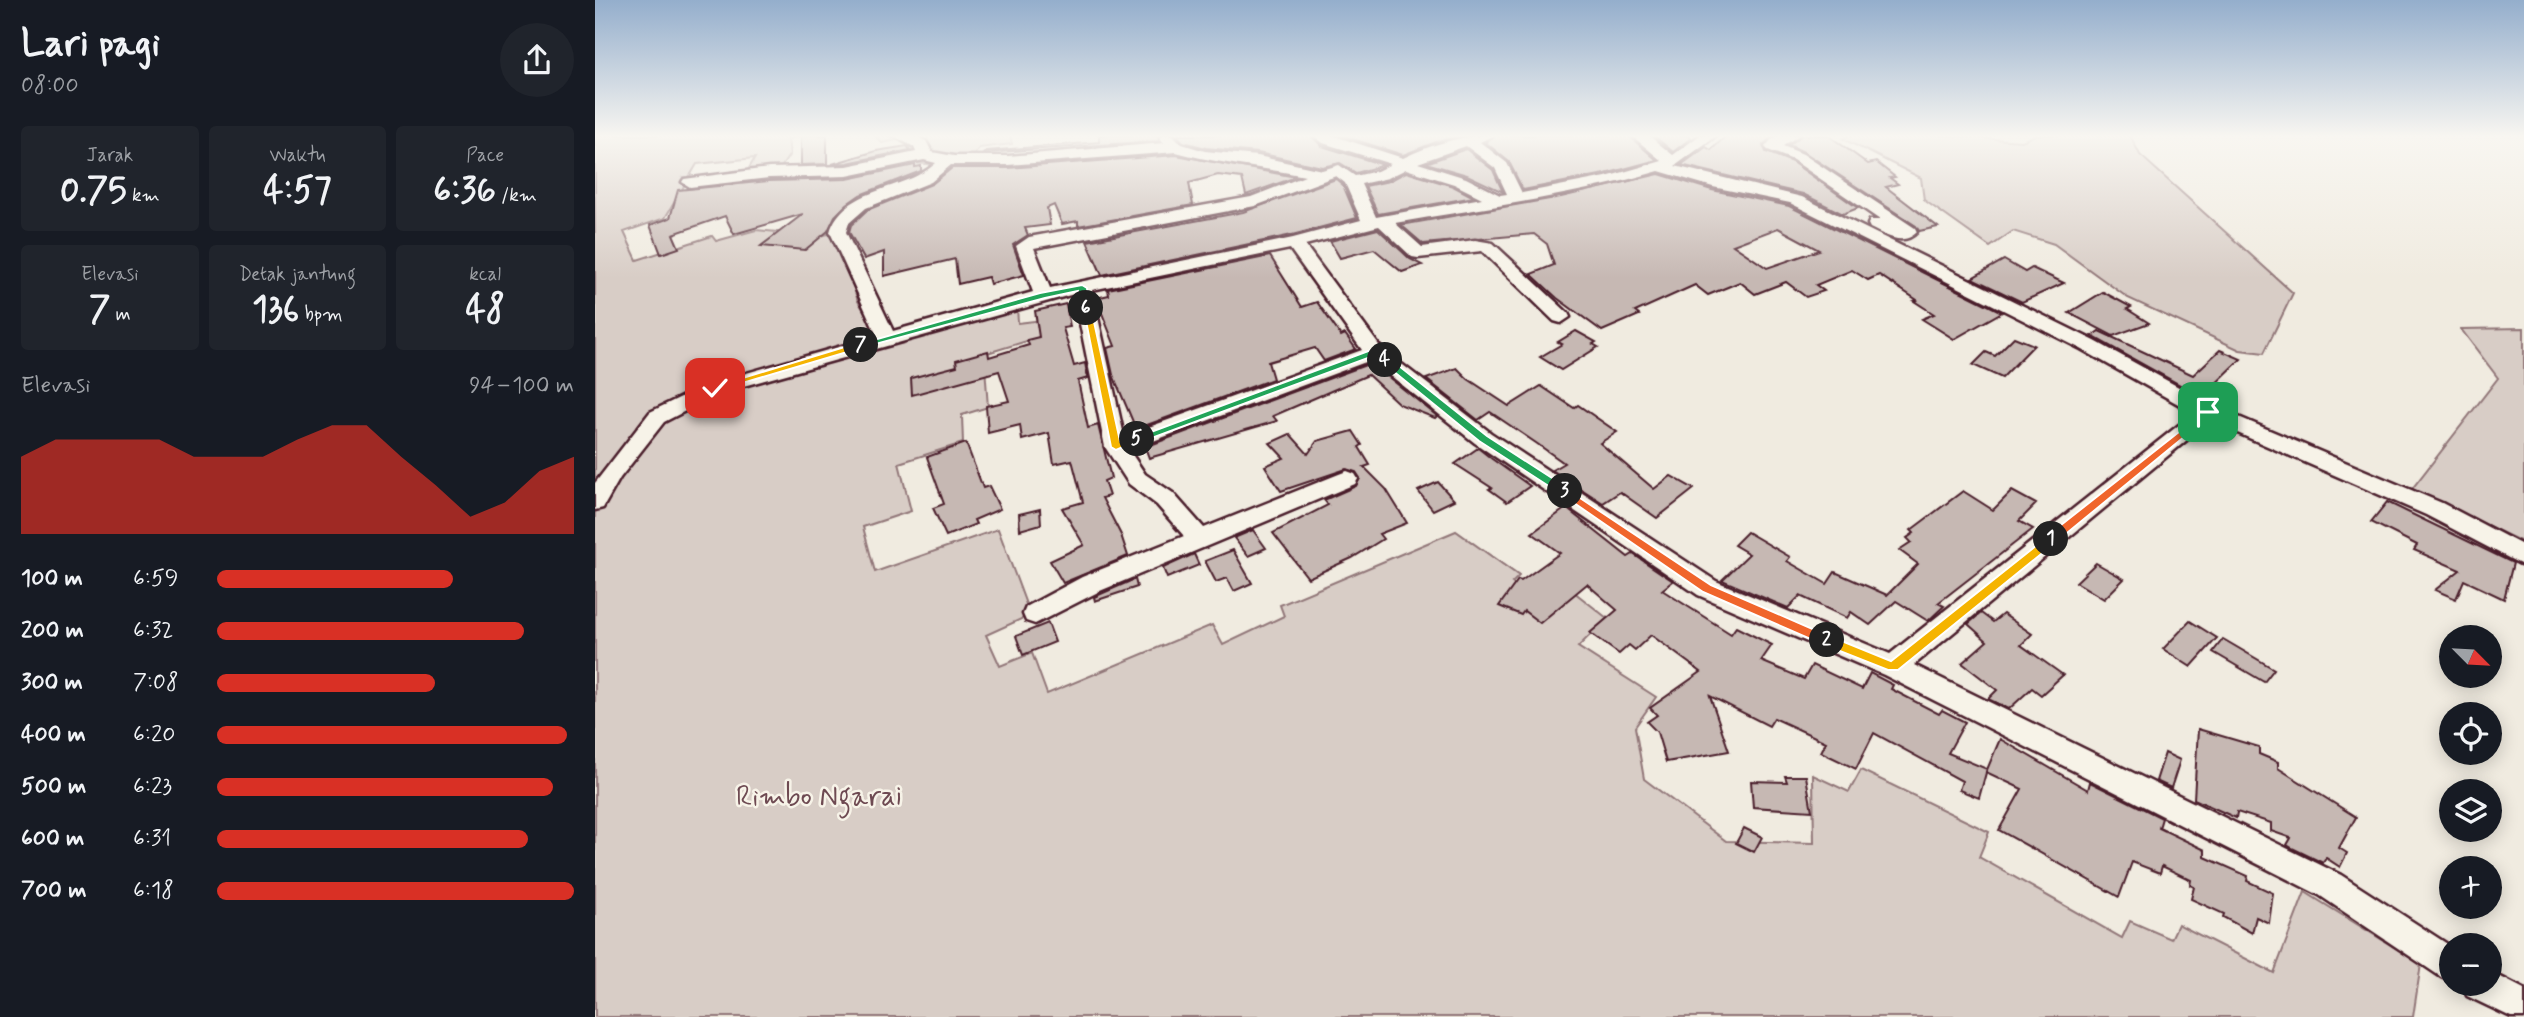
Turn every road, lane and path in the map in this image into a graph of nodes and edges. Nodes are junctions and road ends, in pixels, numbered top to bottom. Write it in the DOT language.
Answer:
graph roads {
  1 [pos="916,182"];
  2 [pos="1303,182"];
  3 [pos="1350,182"];
  4 [pos="1463,182"];
  5 [pos="1510,182"];
  6 [pos="1601,182"];
  7 [pos="1716,182"];
  8 [pos="1836,182"];
  9 [pos="1517,198"];
  10 [pos="1498,201"];
  11 [pos="1377,223"];
  12 [pos="1891,238"];
  13 [pos="1294,243"];
  14 [pos="1082,288"];
  15 [pos="1044,295"];
  16 [pos="1561,317"];
  17 [pos="887,338"];
  18 [pos="1374,352"];
  19 [pos="2208,412"];
  20 [pos="1116,447"];
  21 [pos="1347,479"];
  22 [pos="595,502"];
  23 [pos="1199,538"];
  24 [pos="2524,557"];
  25 [pos="1035,614"];
  26 [pos="1893,667"];
  27 [pos="2439,957"];
  28 [pos="2502,995"];
  29 [pos="2524,1006"];
  1 -- 17 [label="street"];
  2 -- 15 [label="street"];
  3 -- 11 [label="street"];
  4 -- 10 [label="street"];
  5 -- 9 [label="street"];
  6 -- 9 [label="street"];
  7 -- 12 [label="street"];
  8 -- 12 [label="street"];
  9 -- 10 [label="street"];
  10 -- 11 [label="street"];
  11 -- 13 [label="street"];
  11 -- 16 [label="street"];
  12 -- 19 [label="street"];
  13 -- 14 [label="street"];
  13 -- 18 [label="street"];
  14 -- 15 [label="street"];
  14 -- 20 [label="street"];
  15 -- 17 [label="street"];
  17 -- 22 [label="street"];
  18 -- 20 [label="street"];
  18 -- 26 [label="street"];
  19 -- 24 [label="street"];
  19 -- 26 [label="street"];
  20 -- 23 [label="street"];
  21 -- 23 [label="street"];
  23 -- 25 [label="street"];
  26 -- 27 [label="street"];
  28 -- 29 [label="street"];
}
